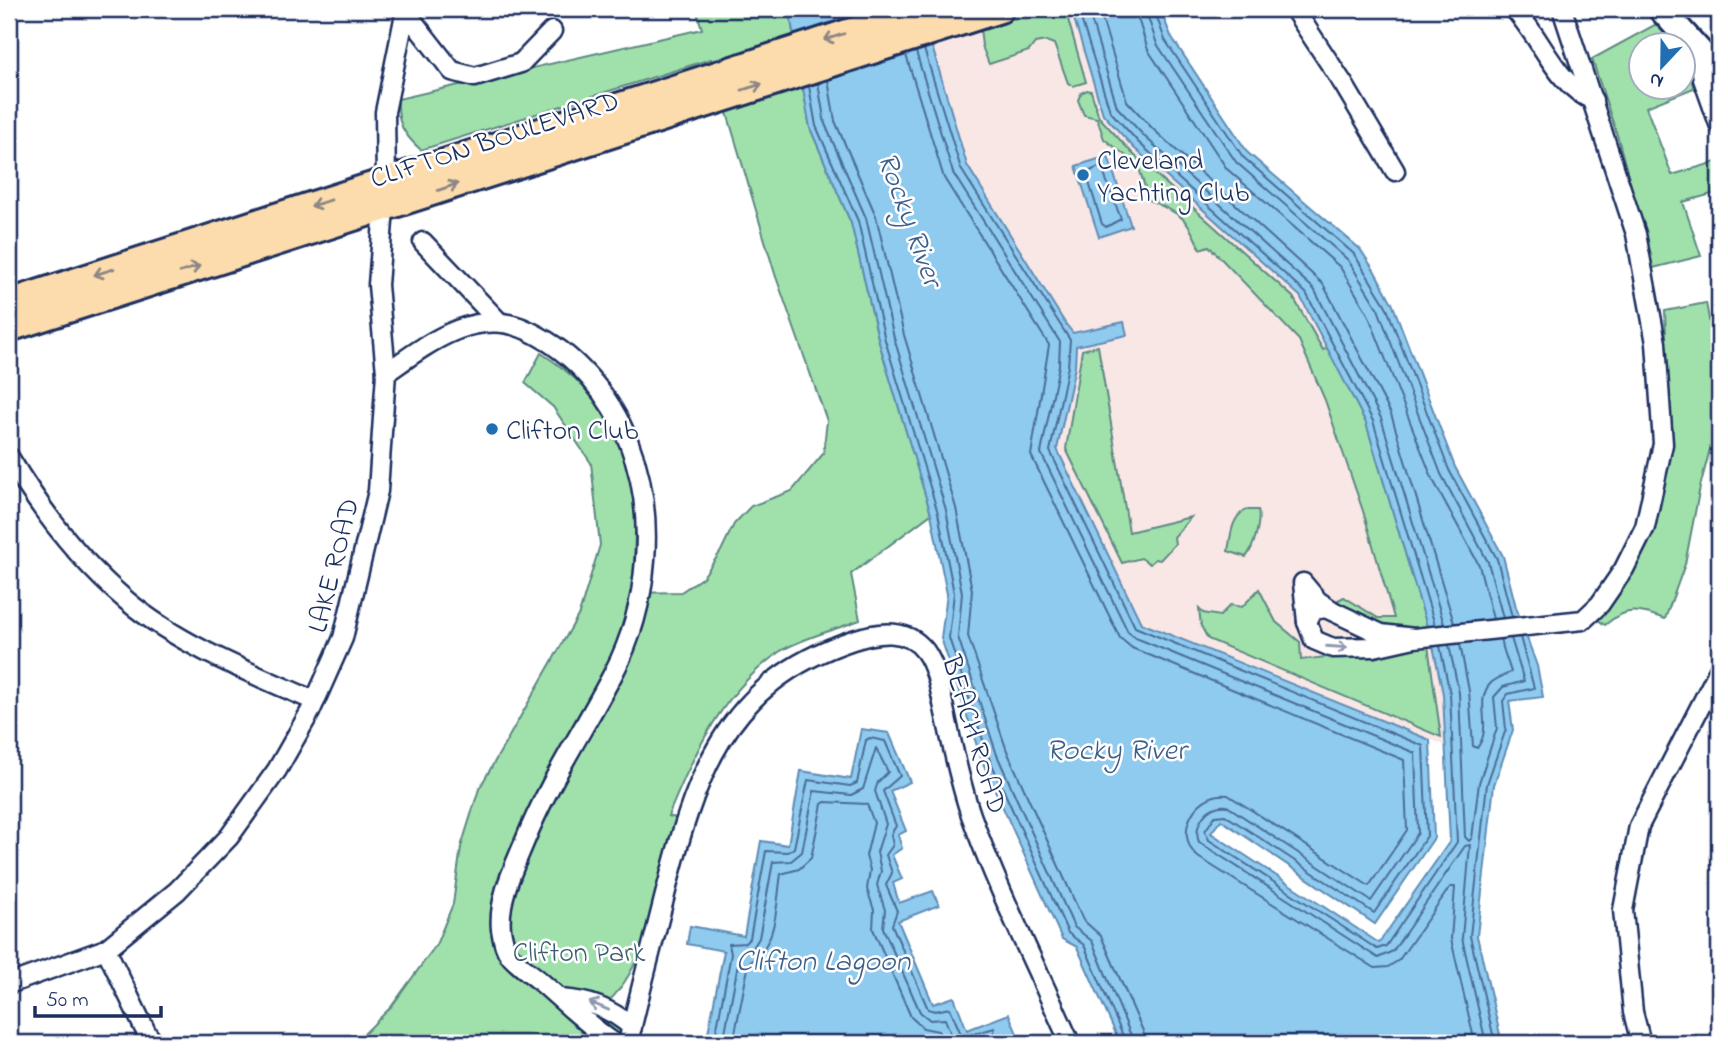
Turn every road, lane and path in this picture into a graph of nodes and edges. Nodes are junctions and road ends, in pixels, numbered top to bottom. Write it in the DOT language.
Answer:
graph roads {
  1 [pos="922,9"];
  2 [pos="1000,9"];
  3 [pos="1294,9"];
  4 [pos="1514,9"];
  5 [pos="1562,9"];
  6 [pos="1661,9"];
  7 [pos="406,10"];
  8 [pos="552,31"];
  9 [pos="1699,52"];
  10 [pos="1719,73"];
  11 [pos="684,97"];
  12 [pos="1593,100"];
  13 [pos="1719,124"];
  14 [pos="1395,171"];
  15 [pos="385,196"];
  16 [pos="423,242"];
  17 [pos="9,303"];
  18 [pos="498,321"];
  19 [pos="9,328"];
  20 [pos="386,373"];
  21 [pos="9,457"];
  22 [pos="1333,611"];
  23 [pos="1307,622"];
  24 [pos="1414,638"];
  25 [pos="1719,670"];
  26 [pos="315,701"];
  27 [pos="106,949"];
  28 [pos="9,984"];
  29 [pos="561,999"];
  30 [pos="630,1035"];
  31 [pos="155,1043"];
  32 [pos="614,1043"];
  33 [pos="1070,1043"];
  34 [pos="1641,1043"];
  1 -- 11 [label="main road, CLIFTON BOULEVARD, one-way"];
  11 -- 2 [label="main road, CLIFTON BOULEVARD, one-way"];
  3 -- 14 [label="street"];
  4 -- 12 [label="street"];
  5 -- 12 [label="street"];
  6 -- 9 [label="street"];
  7 -- 8 [label="street"];
  7 -- 15 [label="street, LAKE ROAD"];
  9 -- 10 [label="street"];
  9 -- 13 [label="street"];
  11 -- 15 [label="main road, CLIFTON BOULEVARD"];
  12 -- 24 [label="street"];
  15 -- 17 [label="main road, CLIFTON BOULEVARD, one-way"];
  19 -- 15 [label="main road, CLIFTON BOULEVARD, one-way"];
  15 -- 20 [label="street, LAKE ROAD"];
  16 -- 18 [label="street"];
  18 -- 20 [label="street"];
  18 -- 29 [label="street"];
  20 -- 26 [label="street, LAKE ROAD"];
  21 -- 26 [label="street"];
  22 -- 23 [label="street"];
  22 -- 23 [label="street"];
  22 -- 24 [label="street"];
  23 -- 24 [label="street, one-way"];
  25 -- 34 [label="street"];
  26 -- 27 [label="street, LAKE ROAD"];
  27 -- 28 [label="street, LAKE ROAD"];
  27 -- 31 [label="street"];
  30 -- 29 [label="street, one-way"];
  29 -- 32 [label="street"];
  30 -- 33 [label="street, BEACH ROAD"];
}
